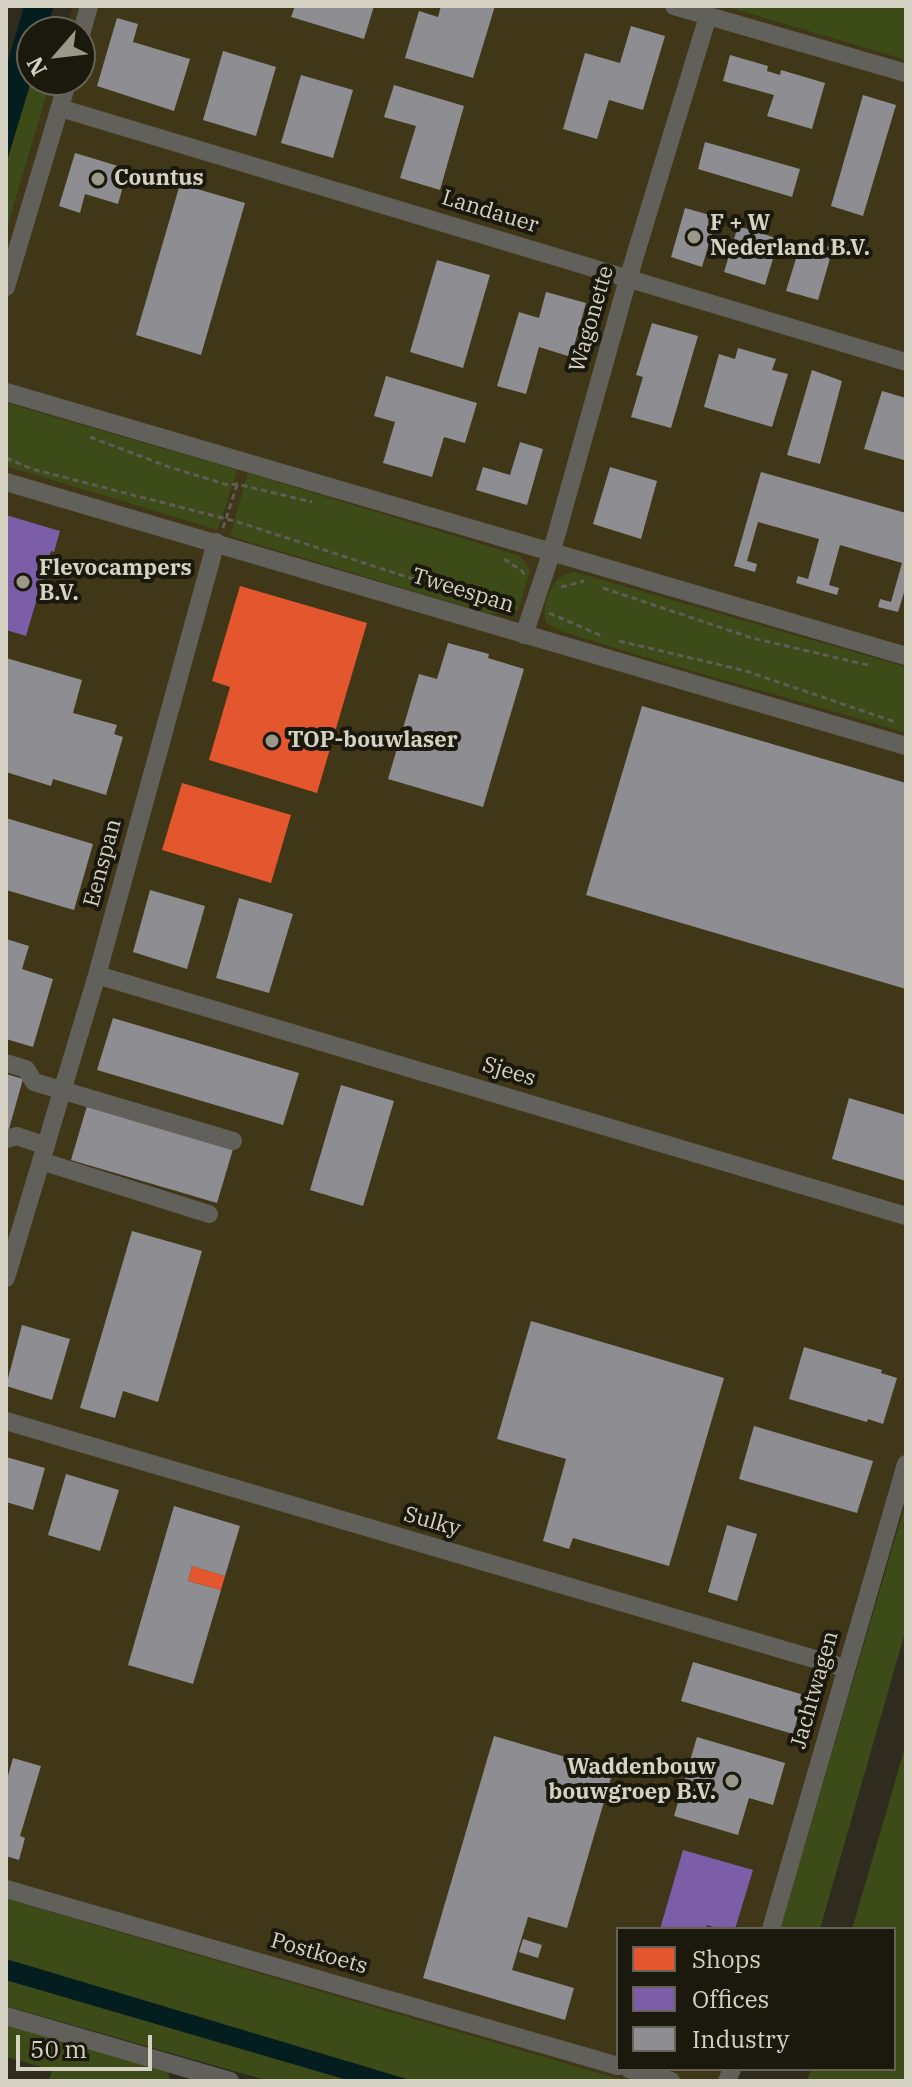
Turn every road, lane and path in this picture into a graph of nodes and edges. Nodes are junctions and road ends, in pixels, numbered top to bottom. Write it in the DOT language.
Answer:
graph roads {
  1 [pos="674,6"];
  2 [pos="708,16"];
  3 [pos="906,73"];
  4 [pos="63,96"];
  5 [pos="60,108"];
  6 [pos="628,279"];
  7 [pos="6,287"];
  8 [pos="906,362"];
  9 [pos="6,392"];
  10 [pos="77,433"];
  11 [pos="6,458"];
  12 [pos="244,461"];
  13 [pos="6,482"];
  14 [pos="237,484"];
  15 [pos="320,504"];
  16 [pos="228,520"];
  17 [pos="216,542"];
  18 [pos="551,554"];
  19 [pos="499,557"];
  20 [pos="536,597"];
  21 [pos="481,601"];
  22 [pos="496,606"];
  23 [pos="524,635"];
  24 [pos="606,638"];
  25 [pos="617,640"];
  26 [pos="906,656"];
  27 [pos="873,667"];
  28 [pos="906,726"];
  29 [pos="906,746"];
  30 [pos="97,975"];
  31 [pos="6,1063"];
  32 [pos="62,1090"];
  33 [pos="6,1139"];
  34 [pos="233,1141"];
  35 [pos="44,1153"];
  36 [pos="209,1214"];
  37 [pos="906,1216"];
  38 [pos="6,1278"];
  39 [pos="6,1421"];
  40 [pos="906,1464"];
  41 [pos="845,1668"];
  42 [pos="6,1889"];
  43 [pos="772,1927"];
  44 [pos="6,2016"];
  45 [pos="616,2065"];
  46 [pos="636,2071"];
  47 [pos="230,2081"];
  48 [pos="671,2081"];
  1 -- 2 [label="street"];
  2 -- 3 [label="street"];
  2 -- 6 [label="street, Wagonette"];
  4 -- 5 [label="street"];
  5 -- 6 [label="street, Landauer"];
  5 -- 7 [label="street"];
  6 -- 8 [label="street, Landauer"];
  6 -- 18 [label="street, Wagonette"];
  9 -- 12 [label="street"];
  10 -- 14 [label="path"];
  11 -- 16 [label="path"];
  12 -- 14 [label="path"];
  12 -- 18 [label="street"];
  13 -- 17 [label="street, Tweespan"];
  14 -- 15 [label="path"];
  14 -- 16 [label="path"];
  16 -- 17 [label="path"];
  16 -- 21 [label="path"];
  17 -- 23 [label="street, Tweespan"];
  17 -- 30 [label="street, Eenspan"];
  18 -- 20 [label="street, Wagonette"];
  18 -- 26 [label="street"];
  19 -- 20 [label="path"];
  20 -- 22 [label="path"];
  20 -- 23 [label="street, Wagonette"];
  20 -- 24 [label="path"];
  20 -- 27 [label="path"];
  23 -- 29 [label="street, Tweespan"];
  25 -- 28 [label="path"];
  30 -- 32 [label="street, Eenspan"];
  30 -- 37 [label="street, Sjees"];
  31 -- 32 [label="street"];
  32 -- 34 [label="street"];
  32 -- 35 [label="street, Eenspan"];
  33 -- 35 [label="street"];
  35 -- 36 [label="street"];
  35 -- 38 [label="street, Eenspan"];
  39 -- 41 [label="street, Sulky"];
  40 -- 41 [label="street, Jachtwagen"];
  41 -- 43 [label="street, Jachtwagen"];
  42 -- 45 [label="street, Postkoets"];
  44 -- 47 [label="street"];
  46 -- 48 [label="street"];
}
